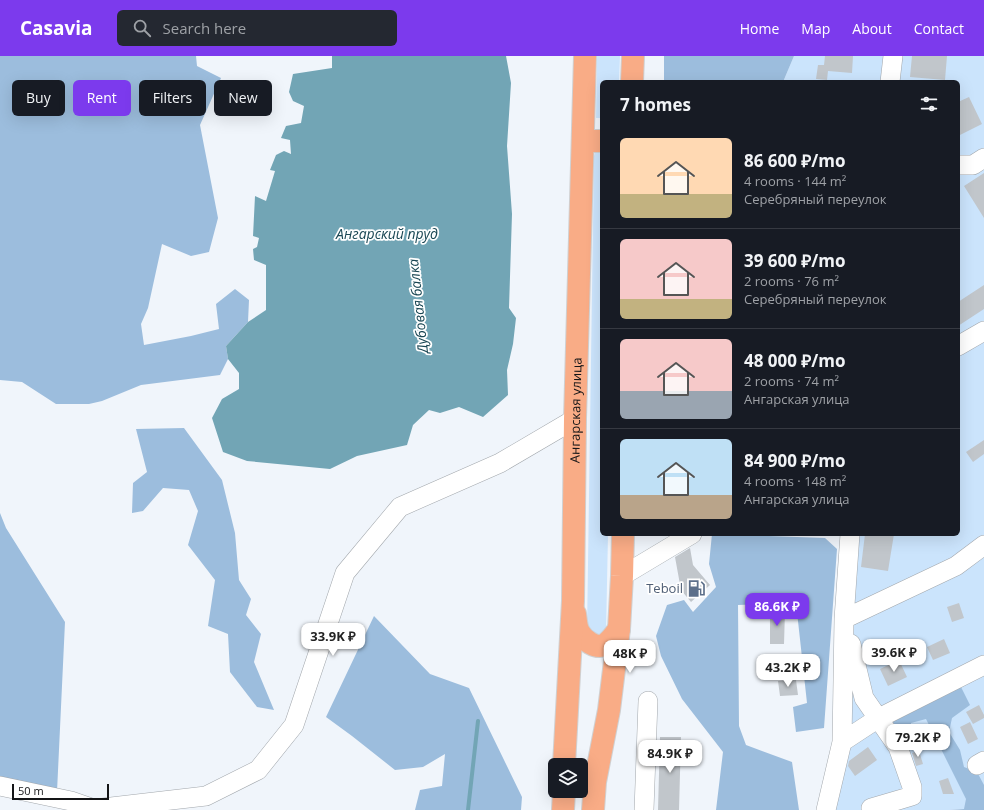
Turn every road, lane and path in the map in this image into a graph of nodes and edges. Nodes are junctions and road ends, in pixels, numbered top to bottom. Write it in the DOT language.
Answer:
graph roads {
  1 [pos="585,56"];
  2 [pos="633,56"];
  3 [pos="893,56"];
  4 [pos="632,80"];
  5 [pos="890,80"];
  6 [pos="593,141"];
  7 [pos="984,158"];
  8 [pos="960,165"];
  9 [pos="984,331"];
  10 [pos="960,345"];
  11 [pos="575,419"];
  12 [pos="623,536"];
  13 [pos="689,536"];
  14 [pos="850,536"];
  15 [pos="984,545"];
  16 [pos="622,576"];
  17 [pos="573,601"];
  18 [pos="844,619"];
  19 [pos="619,629"];
  20 [pos="984,665"];
  21 [pos="648,701"];
  22 [pos="877,719"];
  23 [pos="842,742"];
  24 [pos="564,758"];
  25 [pos="0,786"];
  26 [pos="564,798"];
  27 [pos="67,806"];
  28 [pos="871,808"];
  29 [pos="563,810"];
  30 [pos="593,810"];
  31 [pos="644,810"];
  32 [pos="826,810"];
  1 -- 6 [label="main road, Ангарская улица"];
  2 -- 4 [label="main road"];
  3 -- 5 [label="street"];
  6 -- 11 [label="main road, Ангарская улица"];
  7 -- 8 [label="street"];
  9 -- 10 [label="street"];
  11 -- 17 [label="main road, Ангарская улица"];
  11 -- 27 [label="street"];
  12 -- 16 [label="main road"];
  13 -- 16 [label="street"];
  14 -- 18 [label="street"];
  15 -- 18 [label="street"];
  16 -- 19 [label="main road"];
  17 -- 19 [label="main road"];
  17 -- 24 [label="main road, Ангарская улица"];
  18 -- 22 [label="street"];
  18 -- 23 [label="street"];
  19 -- 30 [label="main road"];
  20 -- 22 [label="street"];
  21 -- 31 [label="street"];
  22 -- 23 [label="street"];
  22 -- 28 [label="street"];
  23 -- 32 [label="street"];
  25 -- 27 [label="street"];
  26 -- 29 [label="main road"];
}
